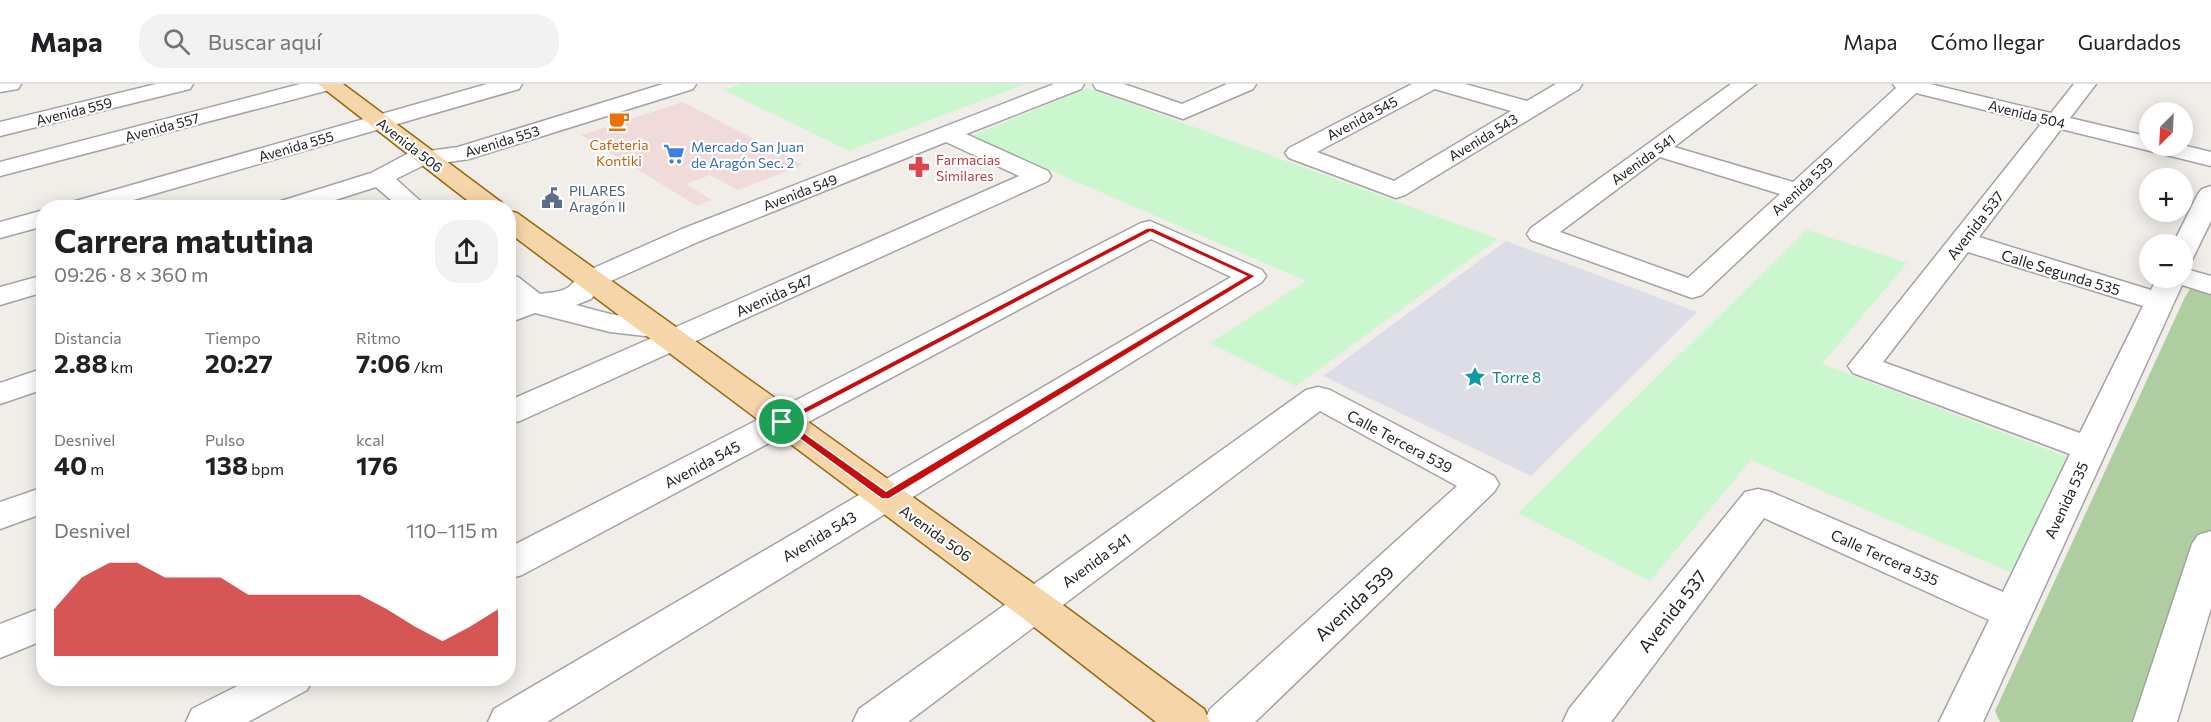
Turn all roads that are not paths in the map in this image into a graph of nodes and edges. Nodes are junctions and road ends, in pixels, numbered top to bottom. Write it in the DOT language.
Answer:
graph roads {
  1 [pos="10,84"];
  2 [pos="182,84"];
  3 [pos="327,84"];
  4 [pos="511,84"];
  5 [pos="685,84"];
  6 [pos="1073,84"];
  7 [pos="1104,84"];
  8 [pos="1245,84"];
  9 [pos="1428,84"];
  10 [pos="1441,84"];
  11 [pos="1571,84"];
  12 [pos="1745,84"];
  13 [pos="2085,84"];
  14 [pos="1909,85"];
  15 [pos="0,86"];
  16 [pos="1529,110"];
  17 [pos="2056,121"];
  18 [pos="384,125"];
  19 [pos="0,129"];
  20 [pos="947,134"];
  21 [pos="2139,141"];
  22 [pos="1657,149"];
  23 [pos="2193,155"];
  24 [pos="425,157"];
  25 [pos="2211,159"];
  26 [pos="0,169"];
  27 [pos="380,178"];
  28 [pos="1396,190"];
  29 [pos="1798,191"];
  30 [pos="2211,194"];
  31 [pos="107,200"];
  32 [pos="309,200"];
  33 [pos="406,200"];
  34 [pos="483,200"];
  35 [pos="36,220"];
  36 [pos="516,225"];
  37 [pos="1150,229"];
  38 [pos="0,230"];
  39 [pos="2192,234"];
  40 [pos="1962,241"];
  41 [pos="2139,278"];
  42 [pos="590,280"];
  43 [pos="36,285"];
  44 [pos="2193,285"];
  45 [pos="2211,285"];
  46 [pos="2170,288"];
  47 [pos="1692,289"];
  48 [pos="0,296"];
  49 [pos="522,309"];
  50 [pos="664,334"];
  51 [pos="36,381"];
  52 [pos="0,394"];
  53 [pos="1318,397"];
  54 [pos="516,410"];
  55 [pos="782,422"];
  56 [pos="2090,449"];
  57 [pos="1481,484"];
  58 [pos="885,496"];
  59 [pos="1758,501"];
  60 [pos="36,502"];
  61 [pos="0,516"];
  62 [pos="2211,544"];
  63 [pos="516,561"];
  64 [pos="2204,588"];
  65 [pos="1034,605"];
  66 [pos="2012,613"];
  67 [pos="36,626"];
  68 [pos="0,642"];
  69 [pos="278,686"];
  70 [pos="221,719"];
  71 [pos="510,722"];
  72 [pos="875,722"];
  73 [pos="1188,722"];
  74 [pos="1226,722"];
  75 [pos="1585,722"];
  76 [pos="1961,722"];
  77 [pos="2155,722"];
  1 -- 15 [label="street"];
  2 -- 19 [label="street, Avenida 559"];
  3 -- 18 [label="main road, Avenida 506"];
  3 -- 26 [label="street, Avenida 557"];
  4 -- 18 [label="street, Avenida 555"];
  5 -- 24 [label="street, Avenida 553"];
  6 -- 20 [label="street, Avenida 549"];
  7 -- 8 [label="street"];
  9 -- 28 [label="street, Avenida 545"];
  10 -- 16 [label="street"];
  11 -- 16 [label="street, Avenida 543"];
  12 -- 22 [label="street, Avenida 541"];
  13 -- 17 [label="street, Avenida 537"];
  14 -- 17 [label="street, Avenida 504"];
  14 -- 29 [label="street, Avenida 539"];
  16 -- 28 [label="street, Avenida 543"];
  17 -- 21 [label="street, Avenida 504"];
  17 -- 40 [label="street, Avenida 537"];
  18 -- 24 [label="main road, Avenida 506"];
  18 -- 27 [label="street"];
  18 -- 31 [label="street, Avenida 555"];
  20 -- 42 [label="street, Avenida 549"];
  20 -- 50 [label="street, Avenida 547"];
  22 -- 29 [label="street"];
  22 -- 47 [label="street, Avenida 541"];
  23 -- 25 [label="street"];
  24 -- 27 [label="street, Avenida 553"];
  24 -- 34 [label="main road, Avenida 506"];
  27 -- 32 [label="street, Avenida 553"];
  27 -- 33 [label="street"];
  29 -- 47 [label="street, Avenida 539"];
  30 -- 39 [label="street"];
  35 -- 38 [label="street"];
  36 -- 42 [label="main road, Avenida 506"];
  37 -- 55 [label="street, Avenida 545"];
  37 -- 58 [label="street, Avenida 543"];
  40 -- 41 [label="street, Calle Segunda 535"];
  40 -- 56 [label="street, Avenida 537"];
  42 -- 49 [label="street, Avenida 549"];
  42 -- 50 [label="main road, Avenida 506"];
  43 -- 48 [label="street"];
  44 -- 45 [label="street, Calle Segunda 535"];
  46 -- 56 [label="street, Avenida 535"];
  49 -- 50 [label="street"];
  50 -- 54 [label="street, Avenida 547"];
  50 -- 55 [label="main road, Avenida 506"];
  51 -- 52 [label="street"];
  53 -- 57 [label="street, Calle Tercera 539"];
  53 -- 65 [label="street, Avenida 541"];
  55 -- 58 [label="main road, Avenida 506"];
  55 -- 63 [label="street, Avenida 545"];
  56 -- 66 [label="street, Avenida 535"];
  57 -- 74 [label="street, Avenida 539"];
  58 -- 65 [label="main road, Avenida 506"];
  58 -- 71 [label="street, Avenida 543"];
  59 -- 66 [label="street, Calle Tercera 535"];
  59 -- 75 [label="street, Avenida 537"];
  60 -- 61 [label="street"];
  62 -- 64 [label="street"];
  64 -- 77 [label="street"];
  65 -- 72 [label="street, Avenida 541"];
  65 -- 73 [label="main road, Avenida 506"];
  66 -- 76 [label="street, Avenida 535"];
  67 -- 68 [label="street"];
  69 -- 70 [label="street"];
}
